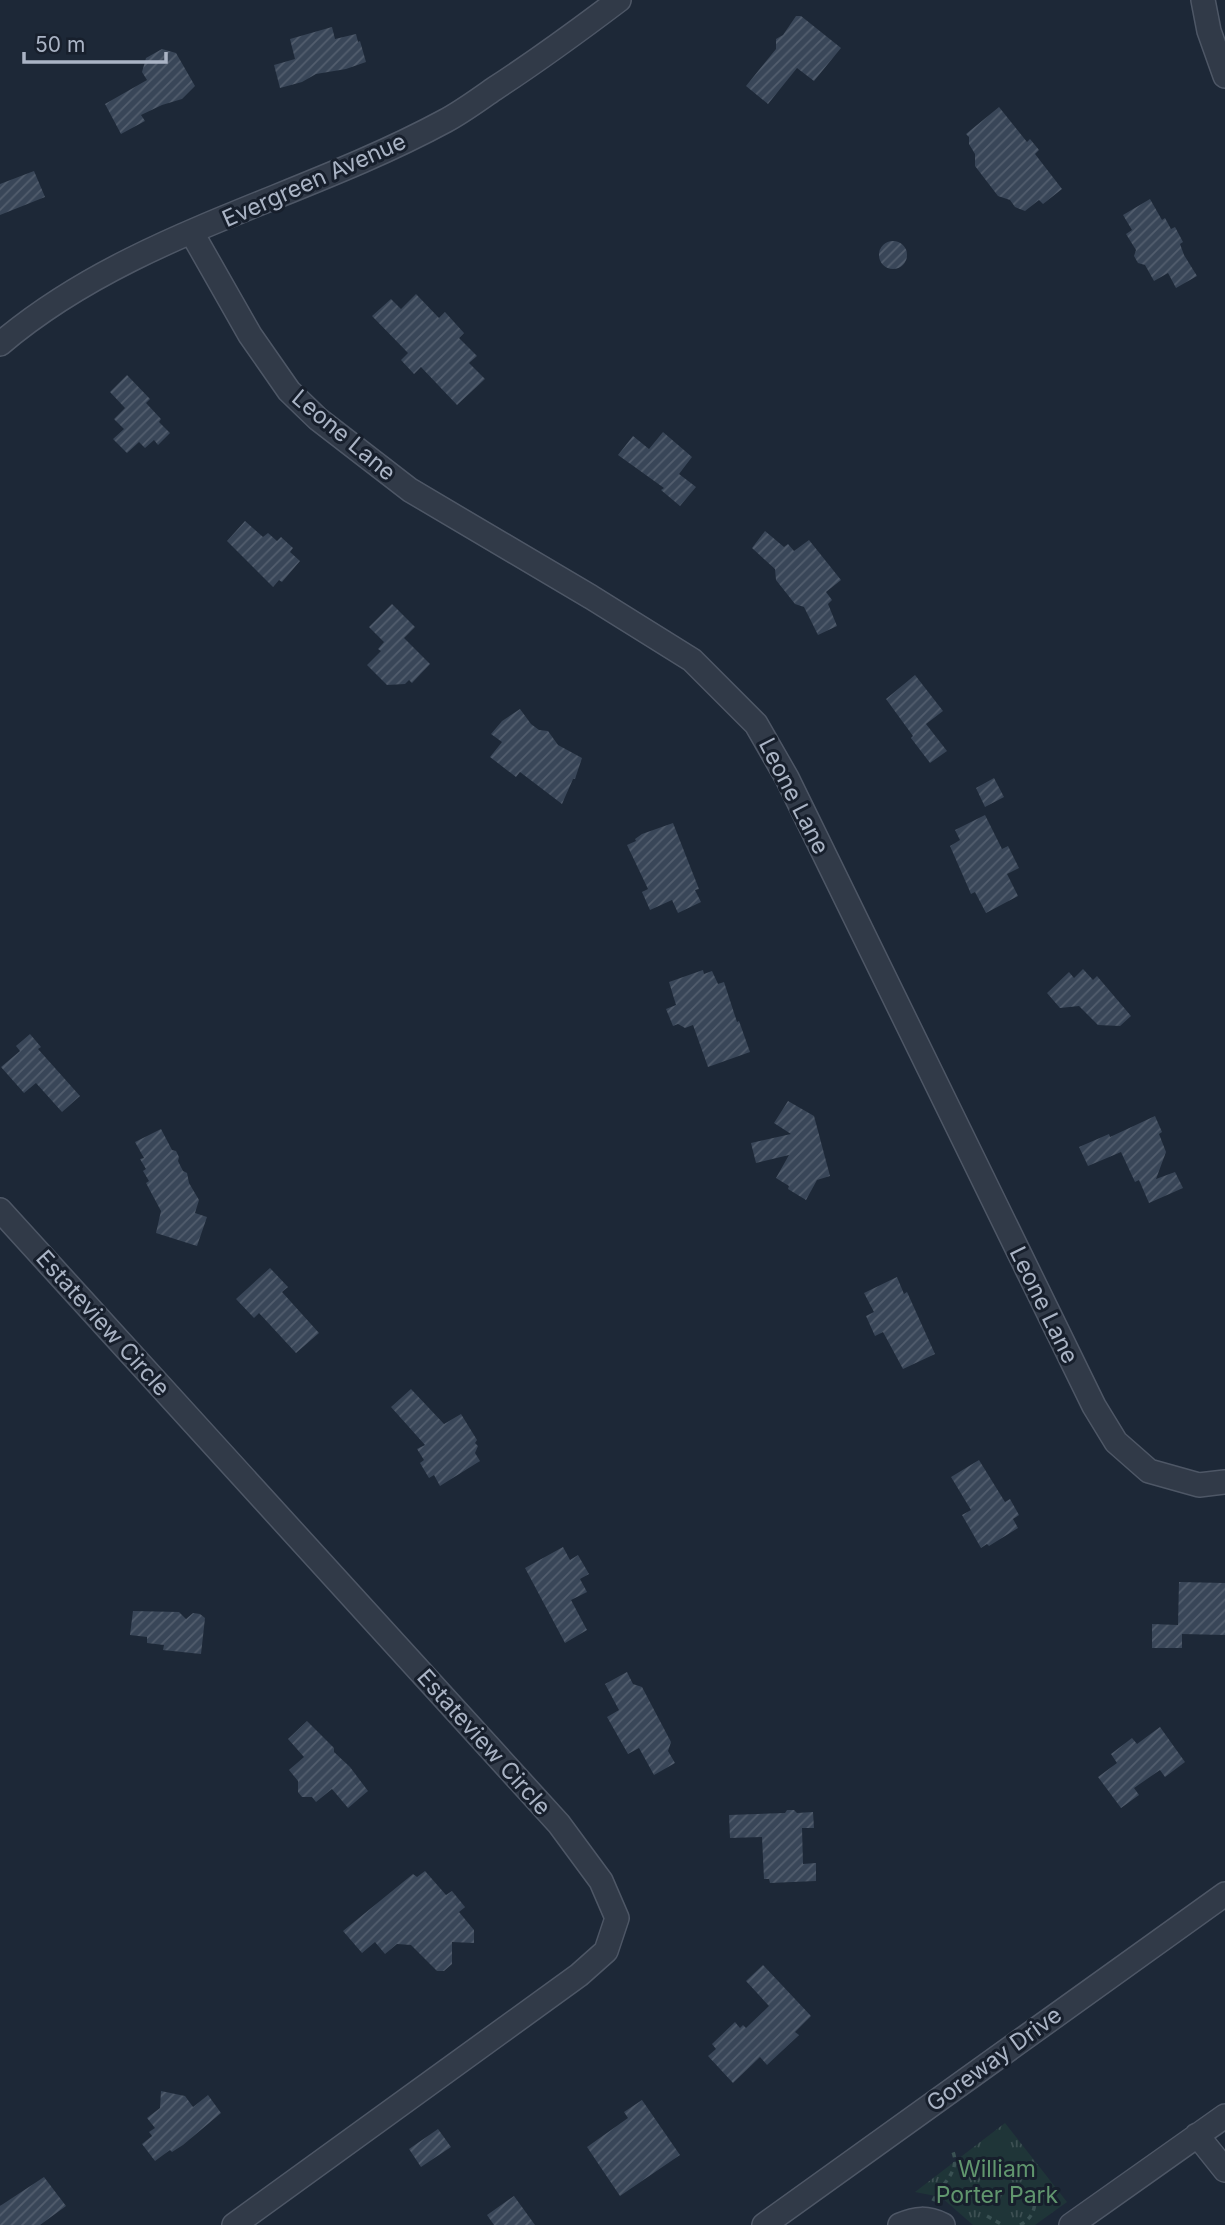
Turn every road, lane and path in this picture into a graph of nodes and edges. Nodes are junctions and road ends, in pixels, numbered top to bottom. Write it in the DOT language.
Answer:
graph roads {
  1 [pos="619,0"];
  2 [pos="1203,0"];
  3 [pos="1225,76"];
  4 [pos="192,233"];
  5 [pos="0,344"];
  6 [pos="0,1210"];
  7 [pos="1225,1482"];
  8 [pos="1225,1894"];
  9 [pos="1225,2116"];
  10 [pos="1197,2136"];
  11 [pos="953,2152"];
  12 [pos="1225,2170"];
  13 [pos="1035,2189"];
  14 [pos="933,2203"];
  15 [pos="987,2216"];
  16 [pos="233,2225"];
  17 [pos="764,2225"];
  18 [pos="900,2225"];
  19 [pos="943,2225"];
  20 [pos="1002,2225"];
  21 [pos="1020,2225"];
  22 [pos="1071,2225"];
  1 -- 4 [label="street, Evergreen Avenue"];
  2 -- 3 [label="street"];
  4 -- 5 [label="street, Evergreen Avenue"];
  4 -- 7 [label="street, Leone Lane"];
  6 -- 16 [label="street, Estateview Circle"];
  8 -- 17 [label="street, Goreway Drive"];
  9 -- 10 [label="street"];
  10 -- 12 [label="street"];
  10 -- 22 [label="street"];
  11 -- 14 [label="path"];
  13 -- 21 [label="path"];
  15 -- 20 [label="path"];
  18 -- 19 [label="street"];
}
